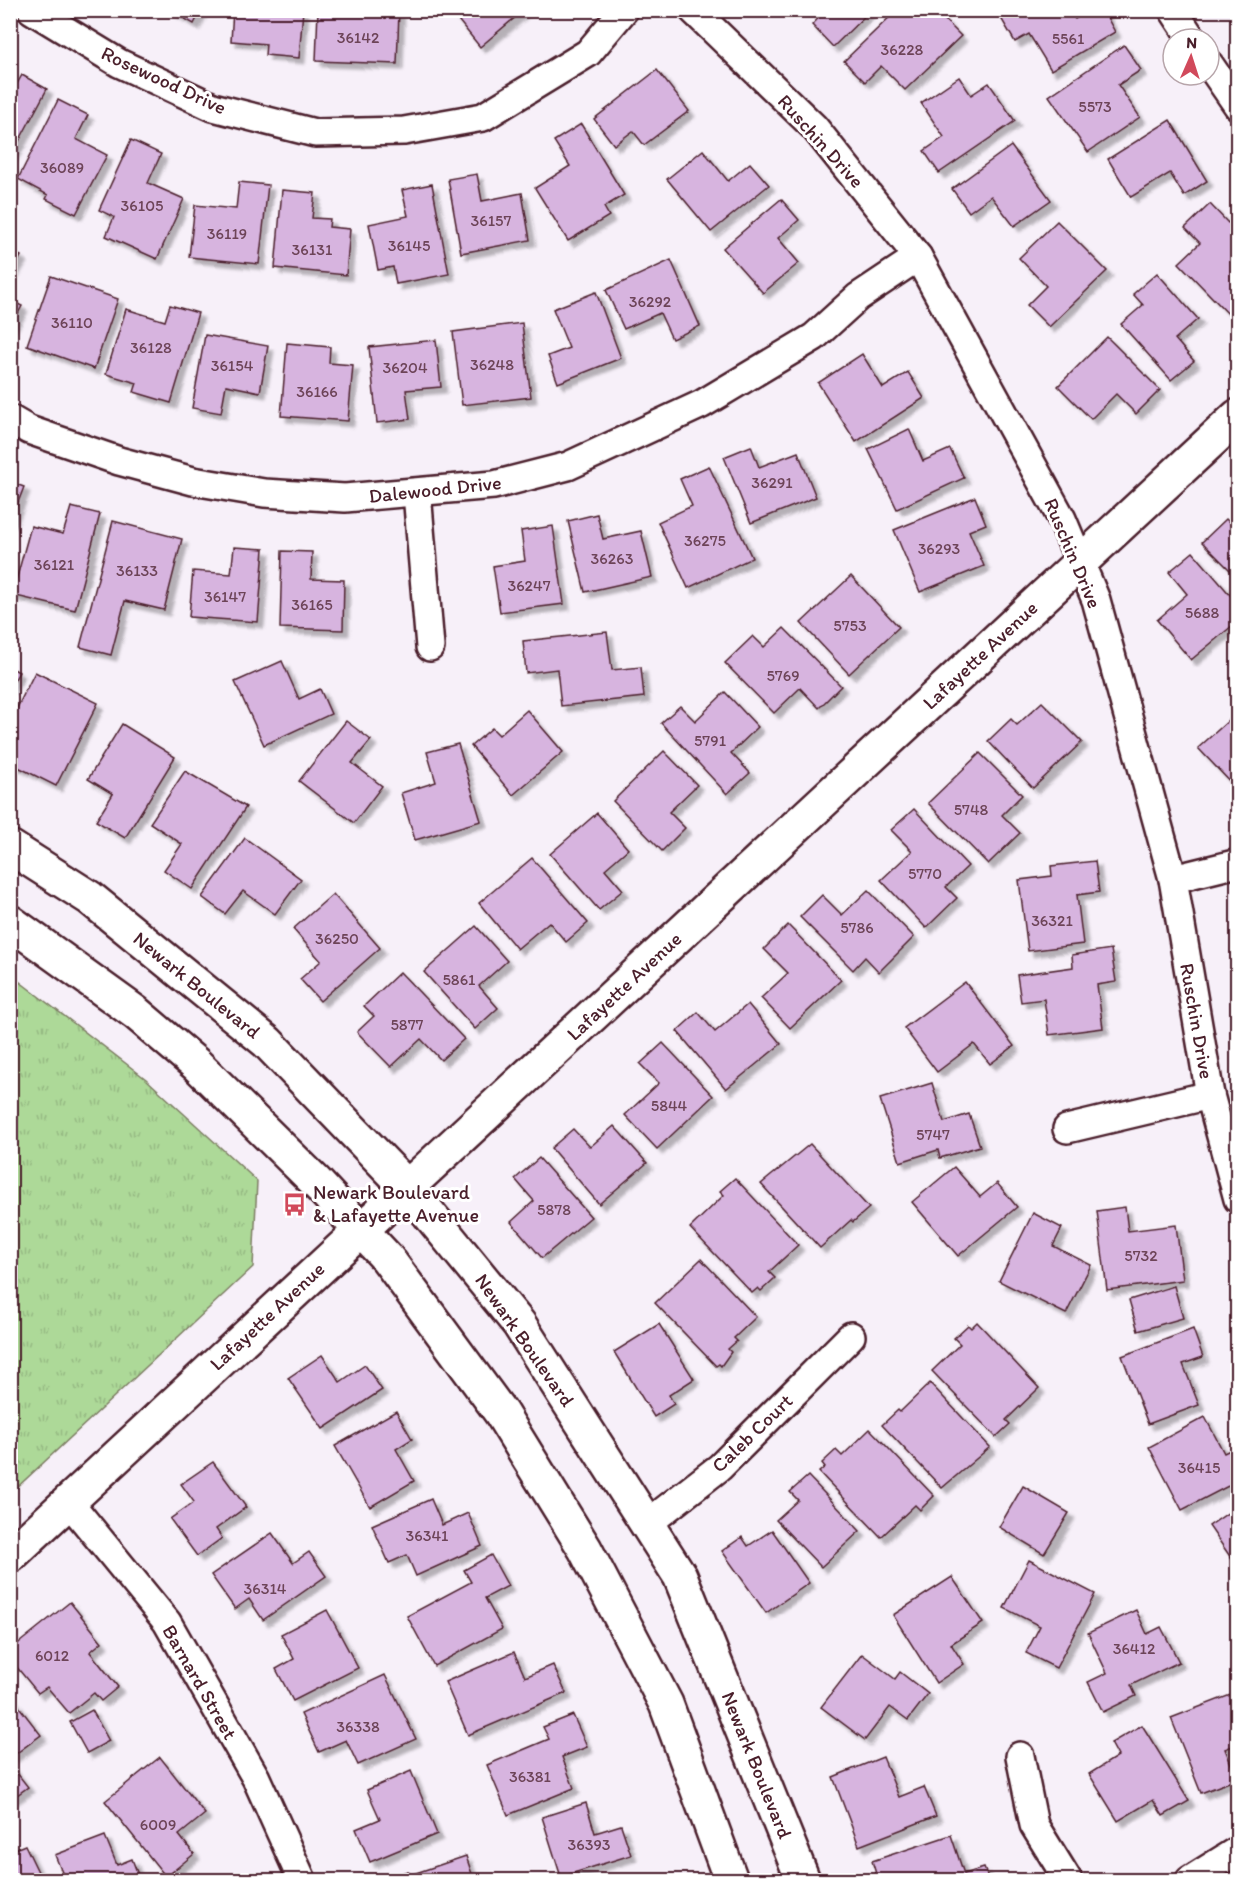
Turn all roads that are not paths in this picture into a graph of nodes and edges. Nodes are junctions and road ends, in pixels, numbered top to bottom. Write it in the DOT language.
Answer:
graph roads {
  1 [pos="32,10"];
  2 [pos="624,10"];
  3 [pos="693,10"];
  4 [pos="1173,10"];
  5 [pos="1184,27"];
  6 [pos="1221,81"];
  7 [pos="1238,106"];
  8 [pos="918,257"];
  9 [pos="1238,416"];
  10 [pos="10,419"];
  11 [pos="417,493"];
  12 [pos="1081,562"];
  13 [pos="430,647"];
  14 [pos="10,847"];
  15 [pos="1238,863"];
  16 [pos="1173,879"];
  17 [pos="10,922"];
  18 [pos="1210,1095"];
  19 [pos="1068,1130"];
  20 [pos="407,1187"];
  21 [pos="1238,1199"];
  22 [pos="360,1230"];
  23 [pos="851,1336"];
  24 [pos="69,1502"];
  25 [pos="647,1524"];
  26 [pos="10,1556"];
  27 [pos="1020,1756"];
  28 [pos="1238,1850"];
  29 [pos="302,1881"];
  30 [pos="731,1881"];
  31 [pos="803,1881"];
  32 [pos="1068,1881"];
  33 [pos="1190,1881"];
  1 -- 2 [label="street, Rosewood Drive"];
  3 -- 8 [label="street, Ruschin Drive"];
  4 -- 5 [label="street"];
  6 -- 7 [label="street"];
  8 -- 11 [label="street, Dalewood Drive"];
  8 -- 12 [label="street, Ruschin Drive"];
  9 -- 12 [label="main road, Lafayette Avenue"];
  10 -- 11 [label="street, Dalewood Drive"];
  11 -- 13 [label="street"];
  12 -- 16 [label="street, Ruschin Drive"];
  12 -- 20 [label="main road, Lafayette Avenue"];
  14 -- 20 [label="main road, Newark Boulevard"];
  15 -- 16 [label="street"];
  16 -- 18 [label="street, Ruschin Drive"];
  17 -- 22 [label="main road"];
  18 -- 19 [label="street"];
  18 -- 21 [label="street, Ruschin Drive"];
  20 -- 22 [label="main road, Lafayette Avenue"];
  20 -- 25 [label="main road, Newark Boulevard"];
  22 -- 24 [label="main road, Lafayette Avenue"];
  22 -- 30 [label="main road"];
  23 -- 25 [label="street, Caleb Court"];
  24 -- 26 [label="main road, Lafayette Avenue"];
  24 -- 29 [label="street, Barnard Street"];
  25 -- 31 [label="main road, Newark Boulevard"];
  27 -- 32 [label="street"];
  28 -- 33 [label="street"];
}
